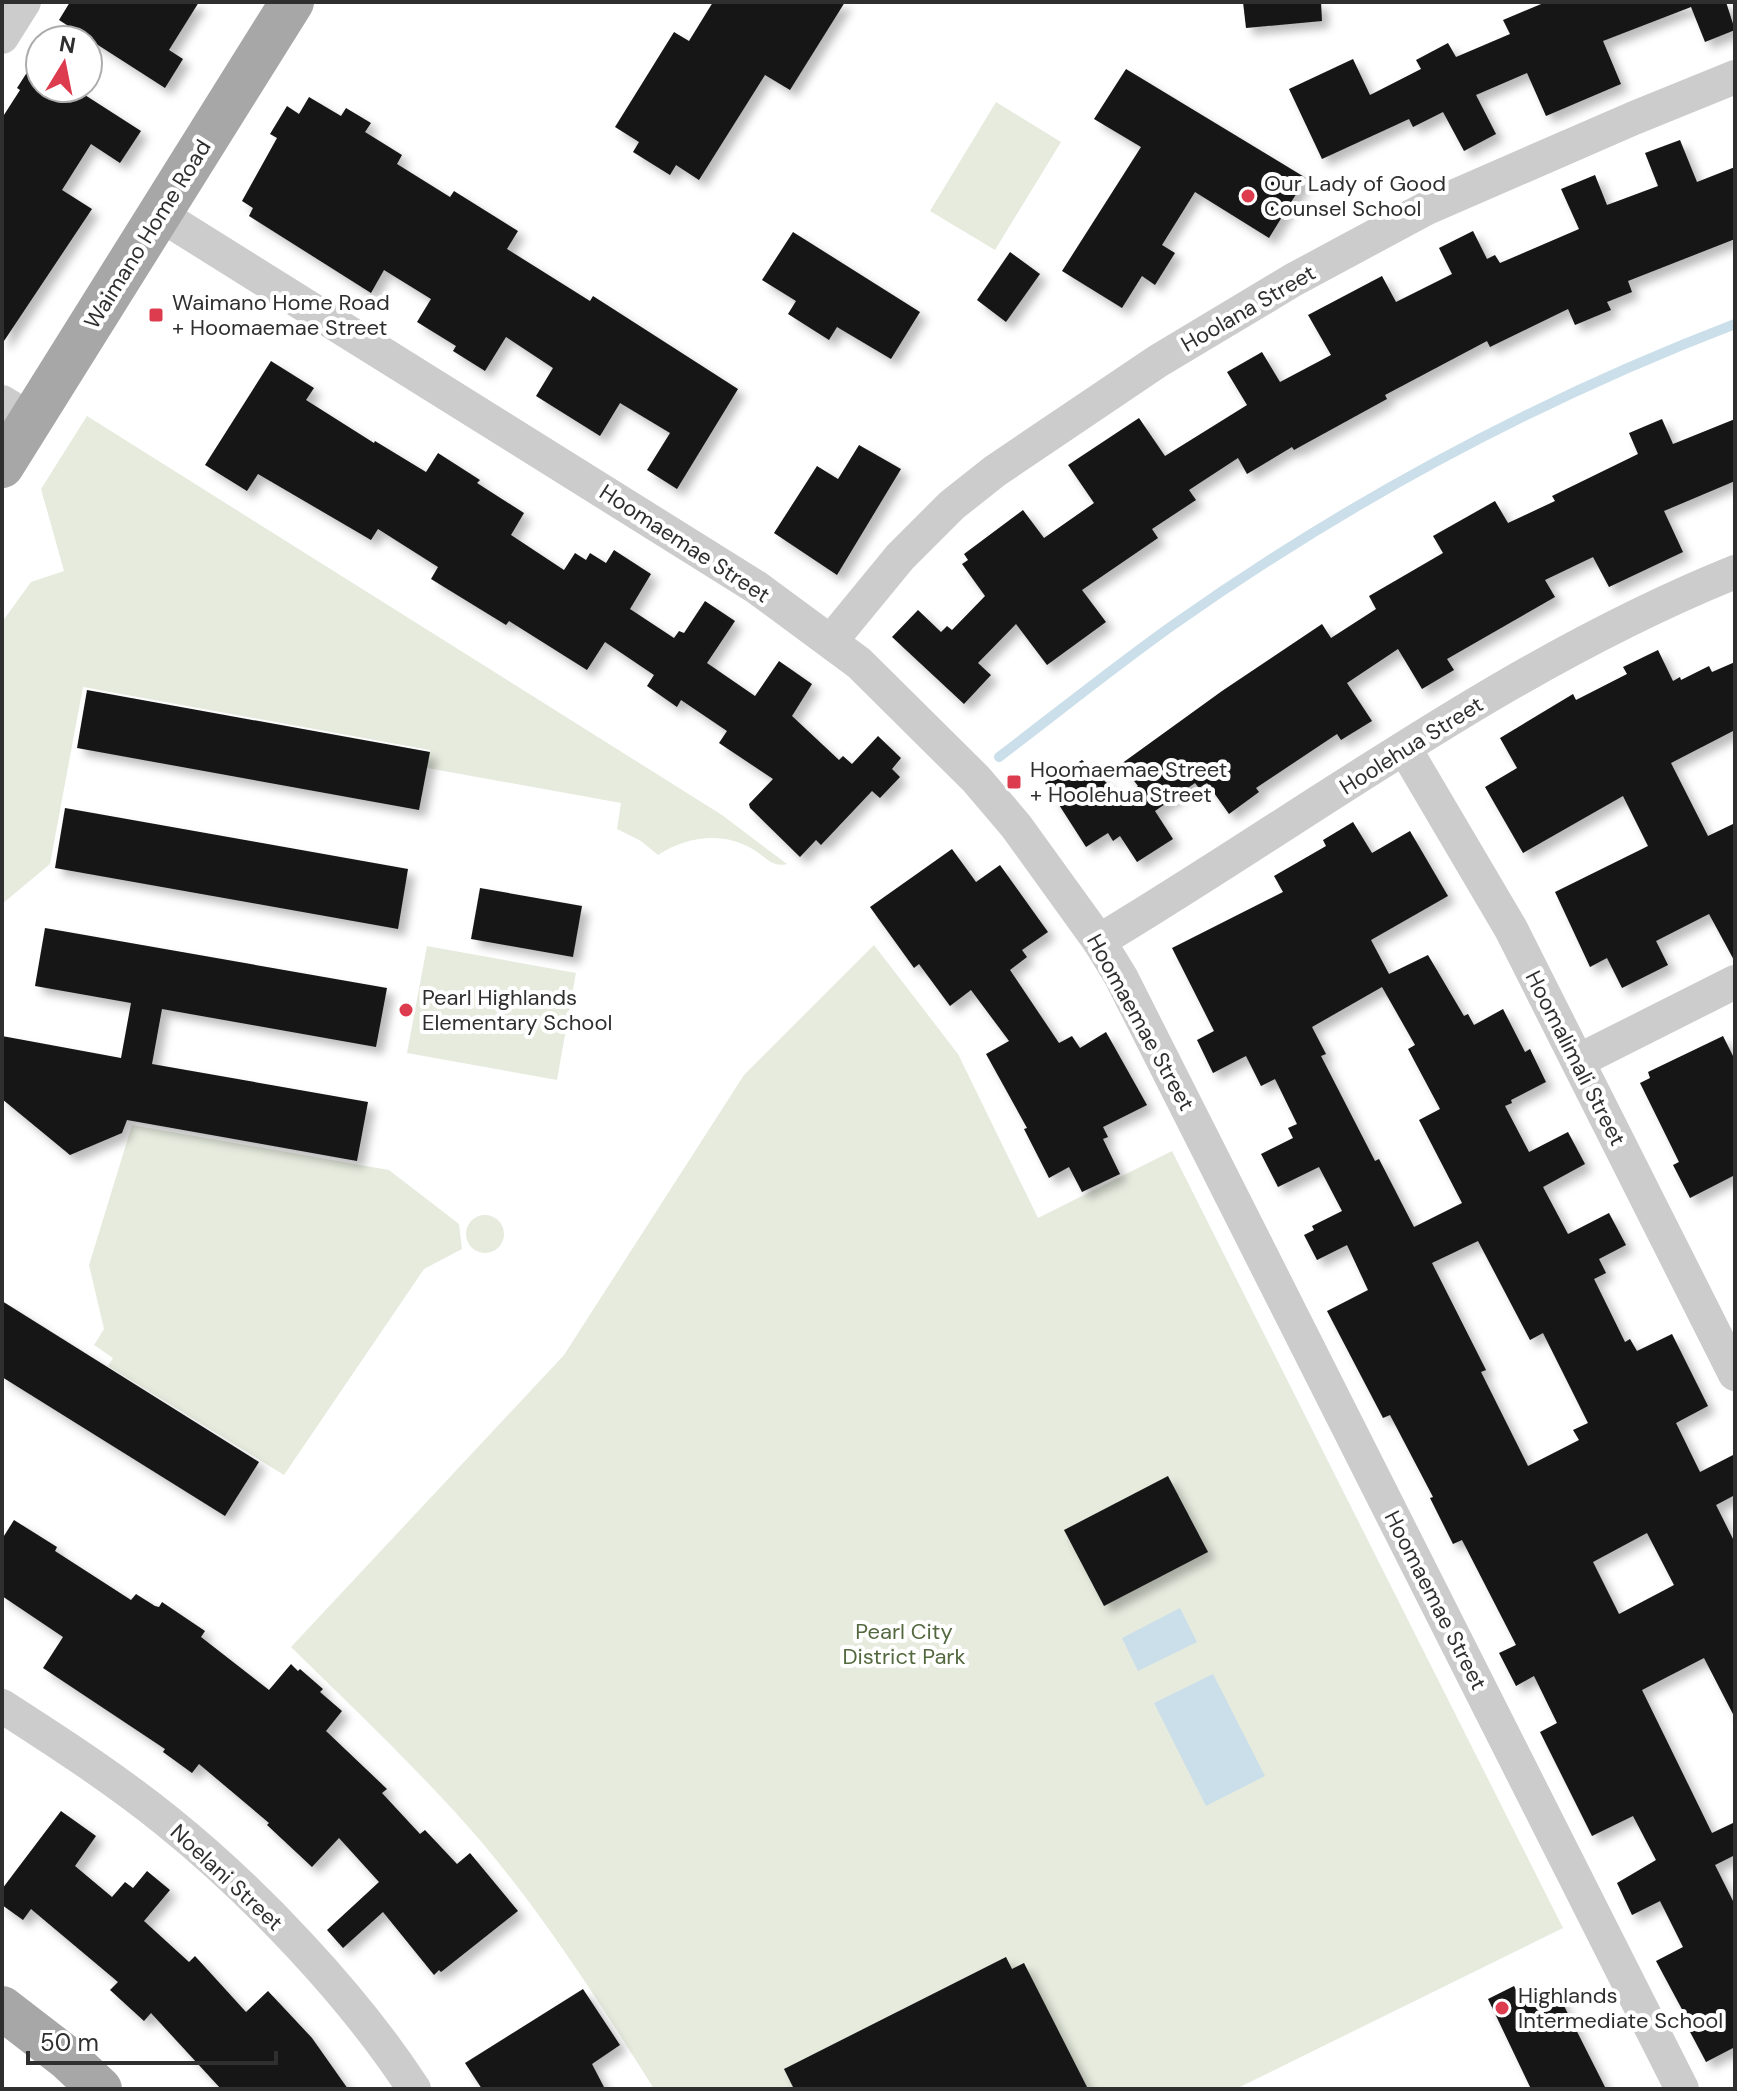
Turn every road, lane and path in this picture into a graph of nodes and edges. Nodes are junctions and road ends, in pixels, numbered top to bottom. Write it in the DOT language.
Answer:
graph roads {
  1 [pos="24,2"];
  2 [pos="292,2"];
  3 [pos="2,37"];
  4 [pos="1735,77"];
  5 [pos="159,214"];
  6 [pos="16,411"];
  7 [pos="2,466"];
  8 [pos="1735,572"];
  9 [pos="831,641"];
  10 [pos="1405,749"];
  11 [pos="1099,941"];
  12 [pos="1735,982"];
  13 [pos="1578,1061"];
  14 [pos="1735,1374"];
  15 [pos="2,1706"];
  16 [pos="2,2008"];
  17 [pos="100,2089"];
  18 [pos="414,2089"];
  19 [pos="1682,2089"];
  1 -- 3 [label="street"];
  2 -- 5 [label="main road, Waimano Home Road"];
  4 -- 9 [label="street, Hoolana Street"];
  5 -- 6 [label="main road, Waimano Home Road"];
  5 -- 9 [label="street, Hoomaemae Street"];
  6 -- 7 [label="main road, Waimano Home Road"];
  8 -- 10 [label="street, Hoolehua Street"];
  9 -- 11 [label="street, Hoomaemae Street"];
  10 -- 11 [label="street, Hoolehua Street"];
  10 -- 13 [label="street, Hoomalimali Street"];
  11 -- 19 [label="street, Hoomaemae Street"];
  12 -- 13 [label="street"];
  13 -- 14 [label="street, Hoomalimali Street"];
  15 -- 18 [label="street, Noelani Street"];
  16 -- 17 [label="main road"];
}
